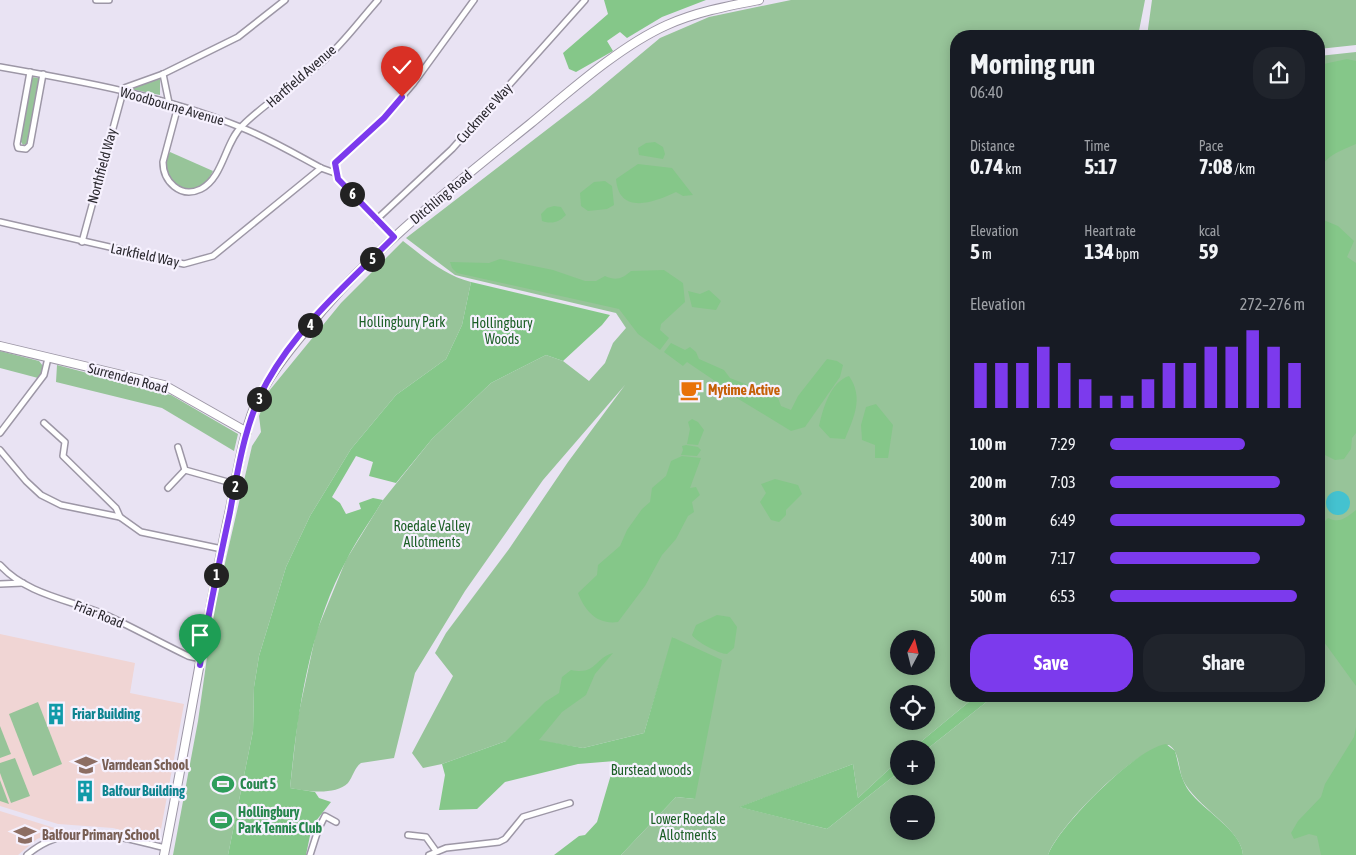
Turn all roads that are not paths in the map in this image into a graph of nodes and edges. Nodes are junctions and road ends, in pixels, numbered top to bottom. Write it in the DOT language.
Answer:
graph roads {
  1 [pos="96,0"];
  2 [pos="109,0"];
  3 [pos="285,0"];
  4 [pos="378,0"];
  5 [pos="474,0"];
  6 [pos="585,0"];
  7 [pos="759,0"];
  8 [pos="0,66"];
  9 [pos="30,72"];
  10 [pos="42,74"];
  11 [pos="163,74"];
  12 [pos="122,91"];
  13 [pos="169,103"];
  14 [pos="178,106"];
  15 [pos="240,127"];
  16 [pos="321,168"];
  17 [pos="335,173"];
  18 [pos="376,220"];
  19 [pos="0,222"];
  20 [pos="394,237"];
  21 [pos="82,242"];
  22 [pos="0,346"];
  23 [pos="48,358"];
  24 [pos="44,423"];
  25 [pos="247,432"];
  26 [pos="0,433"];
  27 [pos="178,447"];
  28 [pos="0,450"];
  29 [pos="186,470"];
  30 [pos="235,484"];
  31 [pos="168,488"];
  32 [pos="120,517"];
  33 [pos="222,549"];
  34 [pos="0,565"];
  35 [pos="23,583"];
  36 [pos="0,584"];
  37 [pos="200,659"];
  38 [pos="570,803"];
  39 [pos="336,822"];
  40 [pos="408,835"];
  41 [pos="436,851"];
  42 [pos="165,852"];
  43 [pos="27,855"];
  44 [pos="310,855"];
  45 [pos="429,855"];
  1 -- 2 [label="street"];
  3 -- 11 [label="street"];
  4 -- 15 [label="street, Hartfield Avenue"];
  5 -- 17 [label="street"];
  6 -- 18 [label="street, Cuckmere Way"];
  7 -- 20 [label="street, Ditchling Road"];
  8 -- 9 [label="street, Woodbourne Avenue"];
  9 -- 10 [label="street, Woodbourne Avenue"];
  9 -- 10 [label="street"];
  10 -- 12 [label="street, Woodbourne Avenue"];
  11 -- 12 [label="street"];
  11 -- 13 [label="street"];
  12 -- 13 [label="street, Woodbourne Avenue"];
  12 -- 21 [label="street, Northfield Way"];
  13 -- 14 [label="street, Woodbourne Avenue"];
  14 -- 15 [label="street, Woodbourne Avenue"];
  14 -- 15 [label="street"];
  15 -- 16 [label="street, Woodbourne Avenue"];
  16 -- 17 [label="street, Woodbourne Avenue"];
  16 -- 21 [label="street, Larkfield Way"];
  17 -- 18 [label="street"];
  18 -- 20 [label="street"];
  19 -- 21 [label="street, Larkfield Way"];
  20 -- 25 [label="street, Ditchling Road"];
  22 -- 23 [label="street, Surrenden Road"];
  23 -- 25 [label="street, Surrenden Road"];
  23 -- 26 [label="street"];
  24 -- 32 [label="street"];
  25 -- 30 [label="street, Ditchling Road"];
  27 -- 29 [label="street"];
  28 -- 32 [label="street"];
  29 -- 30 [label="street"];
  29 -- 31 [label="street"];
  30 -- 33 [label="street, Ditchling Road"];
  32 -- 33 [label="street"];
  33 -- 37 [label="street, Ditchling Road"];
  34 -- 35 [label="street, Friar Road"];
  35 -- 36 [label="street"];
  35 -- 37 [label="street, Friar Road"];
  37 -- 42 [label="street, Ditchling Road"];
  38 -- 41 [label="street"];
  39 -- 44 [label="street"];
  40 -- 41 [label="street"];
  41 -- 45 [label="street"];
  42 -- 43 [label="street"];
}
